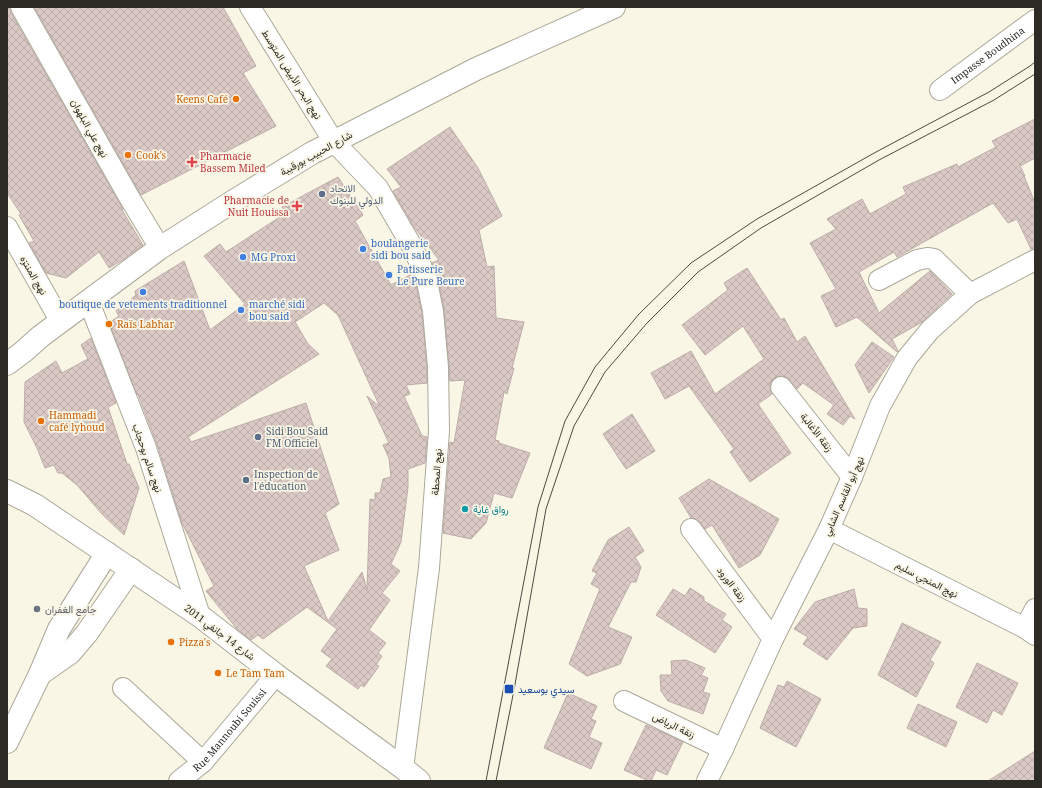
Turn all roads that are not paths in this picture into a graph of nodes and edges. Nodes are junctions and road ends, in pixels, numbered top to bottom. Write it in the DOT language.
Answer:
graph roads {
  1 [pos="22,7"];
  2 [pos="250,7"];
  3 [pos="614,7"];
  4 [pos="1035,20"];
  5 [pos="940,90"];
  6 [pos="334,142"];
  7 [pos="378,188"];
  8 [pos="7,228"];
  9 [pos="160,248"];
  10 [pos="1035,260"];
  11 [pos="879,280"];
  12 [pos="970,294"];
  13 [pos="88,302"];
  14 [pos="61,322"];
  15 [pos="15,358"];
  16 [pos="7,375"];
  17 [pos="782,387"];
  18 [pos="7,476"];
  19 [pos="852,477"];
  20 [pos="7,491"];
  21 [pos="35,505"];
  22 [pos="691,529"];
  23 [pos="829,529"];
  24 [pos="107,553"];
  25 [pos="131,569"];
  26 [pos="1035,609"];
  27 [pos="200,616"];
  28 [pos="1030,631"];
  29 [pos="773,639"];
  30 [pos="40,674"];
  31 [pos="276,675"];
  32 [pos="123,688"];
  33 [pos="624,701"];
  34 [pos="7,742"];
  35 [pos="723,749"];
  36 [pos="203,762"];
  37 [pos="411,774"];
  38 [pos="179,781"];
  39 [pos="707,781"];
  1 -- 9 [label="street, نهج علي البلهوان"];
  2 -- 6 [label="street, نهج البحر الأبيض المتوسط"];
  3 -- 6 [label="main road, شارع الحبيب بورقيبة"];
  4 -- 5 [label="street, Impasse Boudhina"];
  6 -- 7 [label="street, نهج البحر الأبيض المتوسط"];
  6 -- 9 [label="main road, شارع الحبيب بورقيبة"];
  7 -- 37 [label="street, نهج المحطة"];
  8 -- 14 [label="street, نهج المنتزه"];
  9 -- 13 [label="main road, شارع الحبيب بورقيبة"];
  10 -- 12 [label="street, نهج أبو القاسم الشابي"];
  11 -- 12 [label="street"];
  12 -- 19 [label="street, نهج أبو القاسم الشابي"];
  13 -- 14 [label="main road, شارع الحبيب بورقيبة"];
  13 -- 27 [label="street, نهج سالم بوحجاب"];
  14 -- 15 [label="main road, شارع الحبيب بورقيبة"];
  15 -- 16 [label="main road, شارع الحبيب بورقيبة"];
  17 -- 19 [label="street, زنقة الأغالبة"];
  18 -- 21 [label="main road, شارع 14 جانفي 2011"];
  19 -- 23 [label="street, نهج أبو القاسم الشابي"];
  20 -- 21 [label="main road, شارع 14 جانفي 2011"];
  21 -- 24 [label="main road, شارع 14 جانفي 2011"];
  22 -- 29 [label="street, زنقة الورود"];
  23 -- 28 [label="street, نهج المنجي سليم"];
  23 -- 29 [label="street, نهج أبو القاسم الشابي"];
  24 -- 25 [label="main road, شارع 14 جانفي 2011"];
  24 -- 30 [label="main road"];
  25 -- 27 [label="main road, شارع 14 جانفي 2011"];
  25 -- 30 [label="main road"];
  26 -- 28 [label="street, نهج المنجي سليم"];
  27 -- 31 [label="main road, شارع 14 جانفي 2011"];
  29 -- 35 [label="street, نهج أبو القاسم الشابي"];
  30 -- 34 [label="main road"];
  31 -- 36 [label="street, Rue Mannoubi Souissi"];
  31 -- 37 [label="main road, شارع 14 جانفي 2011"];
  32 -- 36 [label="street"];
  33 -- 35 [label="street, زنقة الرياض"];
  35 -- 39 [label="street, نهج أبو القاسم الشابي"];
  36 -- 38 [label="street, Rue Mannoubi Souissi"];
}
